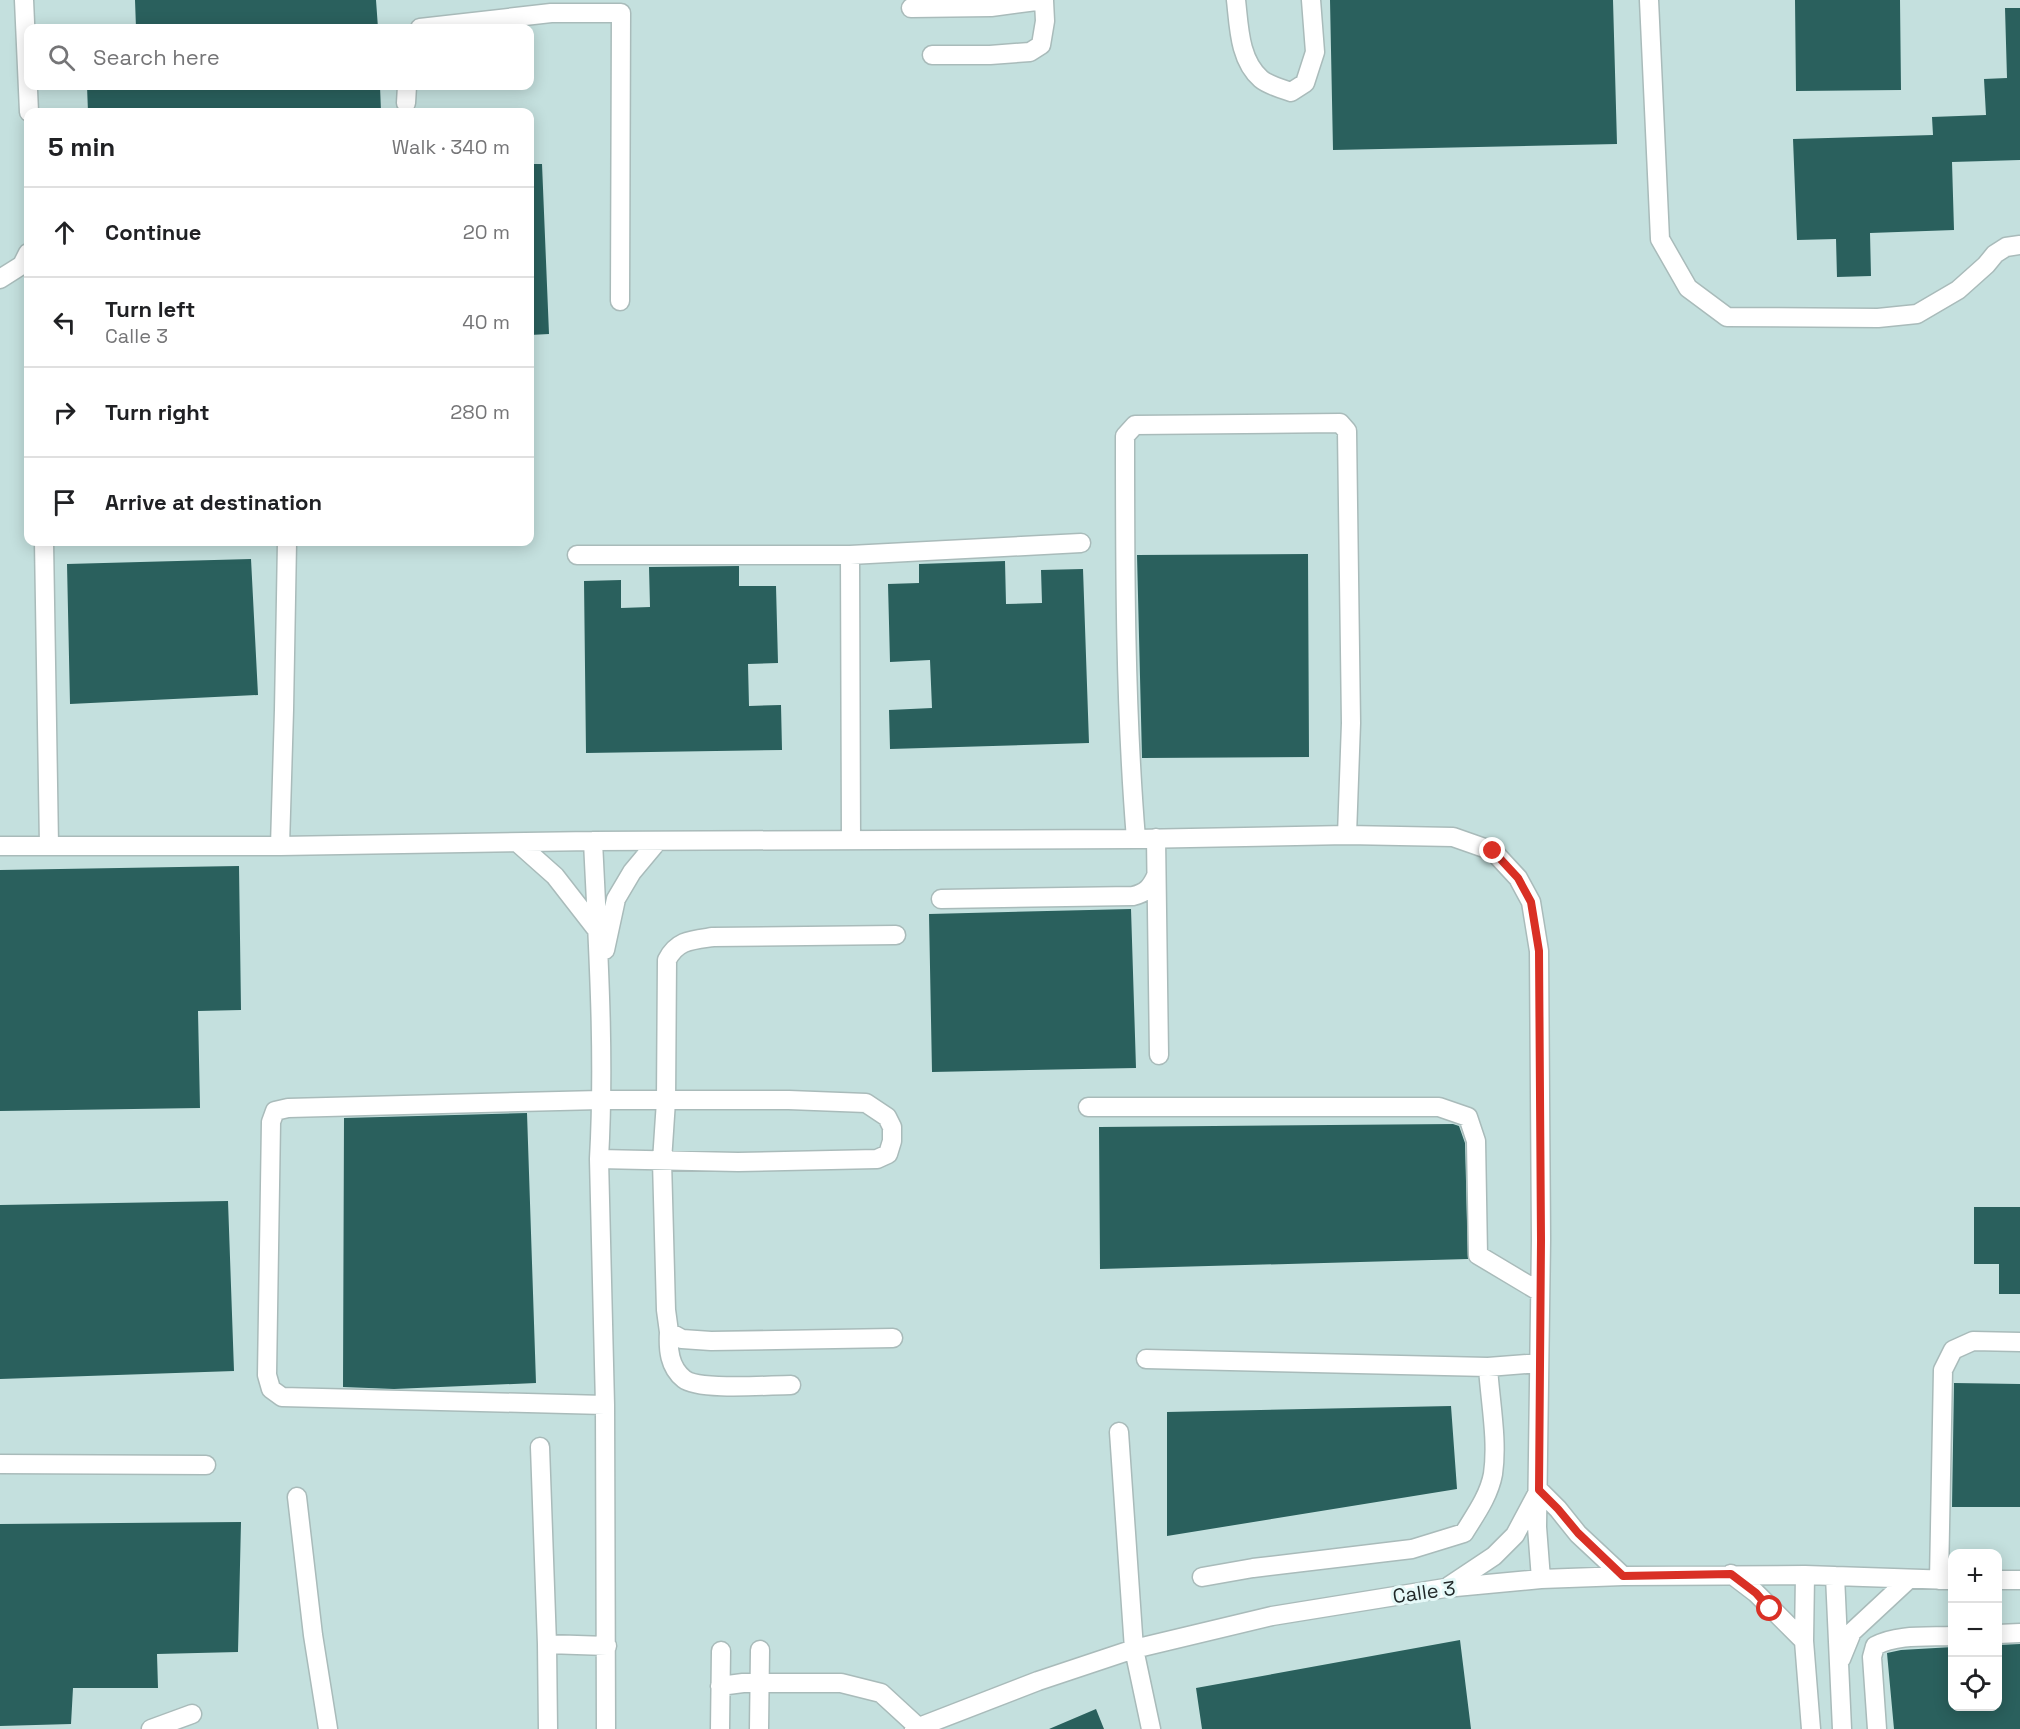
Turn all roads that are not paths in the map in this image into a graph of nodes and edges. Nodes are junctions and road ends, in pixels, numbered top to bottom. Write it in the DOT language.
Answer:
graph roads {
  1 [pos="24,0"];
  2 [pos="1044,0"];
  3 [pos="1236,0"];
  4 [pos="1311,0"];
  5 [pos="1650,0"];
  6 [pos="620,7"];
  7 [pos="911,8"];
  8 [pos="25,24"];
  9 [pos="455,24"];
  10 [pos="932,55"];
  11 [pos="28,90"];
  12 [pos="29,108"];
  13 [pos="2020,244"];
  14 [pos="24,261"];
  15 [pos="0,279"];
  16 [pos="620,301"];
  17 [pos="1082,543"];
  18 [pos="44,546"];
  19 [pos="287,546"];
  20 [pos="577,555"];
  21 [pos="850,555"];
  22 [pos="1347,835"];
  23 [pos="1156,838"];
  24 [pos="1136,839"];
  25 [pos="851,840"];
  26 [pos="593,842"];
  27 [pos="657,842"];
  28 [pos="519,844"];
  29 [pos="49,845"];
  30 [pos="0,846"];
  31 [pos="280,846"];
  32 [pos="1156,876"];
  33 [pos="940,899"];
  34 [pos="597,930"];
  35 [pos="896,935"];
  36 [pos="600,972"];
  37 [pos="1159,1055"];
  38 [pos="600,1100"];
  39 [pos="666,1101"];
  40 [pos="1088,1107"];
  41 [pos="598,1159"];
  42 [pos="662,1161"];
  43 [pos="1540,1292"];
  44 [pos="669,1332"];
  45 [pos="893,1338"];
  46 [pos="2020,1342"];
  47 [pos="1146,1359"];
  48 [pos="1539,1363"];
  49 [pos="1488,1366"];
  50 [pos="791,1385"];
  51 [pos="605,1405"];
  52 [pos="1119,1432"];
  53 [pos="540,1447"];
  54 [pos="0,1464"];
  55 [pos="206,1465"];
  56 [pos="1539,1490"];
  57 [pos="297,1497"];
  58 [pos="1731,1574"];
  59 [pos="1805,1575"];
  60 [pos="1623,1576"];
  61 [pos="1835,1576"];
  62 [pos="1202,1577"];
  63 [pos="1541,1579"];
  64 [pos="1909,1579"];
  65 [pos="1946,1580"];
  66 [pos="2002,1580"];
  67 [pos="2020,1580"];
  68 [pos="1445,1588"];
  69 [pos="2020,1633"];
  70 [pos="2002,1634"];
  71 [pos="1948,1636"];
  72 [pos="1804,1641"];
  73 [pos="547,1644"];
  74 [pos="607,1646"];
  75 [pos="1134,1649"];
  76 [pos="760,1650"];
  77 [pos="721,1651"];
  78 [pos="1838,1667"];
  79 [pos="759,1683"];
  80 [pos="720,1686"];
  81 [pos="192,1714"];
  82 [pos="605,1720"];
  83 [pos="916,1728"];
  84 [pos="151,1729"];
  85 [pos="328,1729"];
  86 [pos="548,1729"];
  87 [pos="613,1729"];
  88 [pos="720,1729"];
  89 [pos="759,1729"];
  90 [pos="1151,1729"];
  91 [pos="1811,1729"];
  92 [pos="1842,1729"];
  93 [pos="1877,1729"];
  1 -- 8 [label="street"];
  2 -- 7 [label="street"];
  2 -- 10 [label="street"];
  3 -- 4 [label="street"];
  5 -- 13 [label="street"];
  6 -- 9 [label="street"];
  6 -- 16 [label="street"];
  11 -- 12 [label="street"];
  14 -- 15 [label="street"];
  17 -- 21 [label="street"];
  18 -- 29 [label="street"];
  19 -- 31 [label="street"];
  20 -- 21 [label="street"];
  21 -- 25 [label="street"];
  22 -- 23 [label="street"];
  22 -- 24 [label="street"];
  22 -- 43 [label="street"];
  23 -- 24 [label="street"];
  23 -- 32 [label="street"];
  24 -- 25 [label="street"];
  25 -- 27 [label="street"];
  26 -- 27 [label="street"];
  26 -- 28 [label="street"];
  26 -- 34 [label="street"];
  27 -- 36 [label="street"];
  28 -- 31 [label="street"];
  28 -- 34 [label="street"];
  29 -- 30 [label="street"];
  29 -- 31 [label="street"];
  32 -- 33 [label="street"];
  32 -- 37 [label="street"];
  34 -- 36 [label="street"];
  35 -- 39 [label="street"];
  36 -- 38 [label="street"];
  38 -- 39 [label="street"];
  38 -- 41 [label="street"];
  38 -- 51 [label="street"];
  39 -- 42 [label="street"];
  39 -- 42 [label="street"];
  40 -- 43 [label="street"];
  41 -- 42 [label="street"];
  41 -- 51 [label="street"];
  42 -- 44 [label="street"];
  43 -- 48 [label="street"];
  44 -- 45 [label="street"];
  44 -- 50 [label="street"];
  46 -- 65 [label="street"];
  47 -- 49 [label="street"];
  48 -- 49 [label="street"];
  48 -- 56 [label="street"];
  49 -- 62 [label="street"];
  51 -- 74 [label="street"];
  52 -- 75 [label="street"];
  53 -- 73 [label="street"];
  54 -- 55 [label="street"];
  56 -- 60 [label="street"];
  56 -- 63 [label="street"];
  56 -- 68 [label="street"];
  57 -- 85 [label="street"];
  58 -- 59 [label="street, Calle 3"];
  58 -- 60 [label="street, Calle 3"];
  58 -- 72 [label="street"];
  59 -- 61 [label="street, Calle 3"];
  59 -- 72 [label="street"];
  60 -- 63 [label="street, Calle 3"];
  61 -- 64 [label="street, Calle 3"];
  61 -- 78 [label="street"];
  63 -- 68 [label="street, Calle 3"];
  64 -- 65 [label="street, Calle 3"];
  64 -- 78 [label="street"];
  66 -- 67 [label="street"];
  68 -- 75 [label="street, Calle 3"];
  69 -- 70 [label="street"];
  71 -- 93 [label="street"];
  72 -- 91 [label="street"];
  73 -- 74 [label="street"];
  73 -- 86 [label="street"];
  74 -- 82 [label="street"];
  75 -- 83 [label="street, Calle 3"];
  75 -- 90 [label="street"];
  76 -- 79 [label="street"];
  77 -- 80 [label="street"];
  78 -- 92 [label="street"];
  79 -- 80 [label="street"];
  79 -- 83 [label="street"];
  79 -- 89 [label="street"];
  80 -- 88 [label="street"];
  81 -- 84 [label="street"];
  82 -- 87 [label="street"];
}
